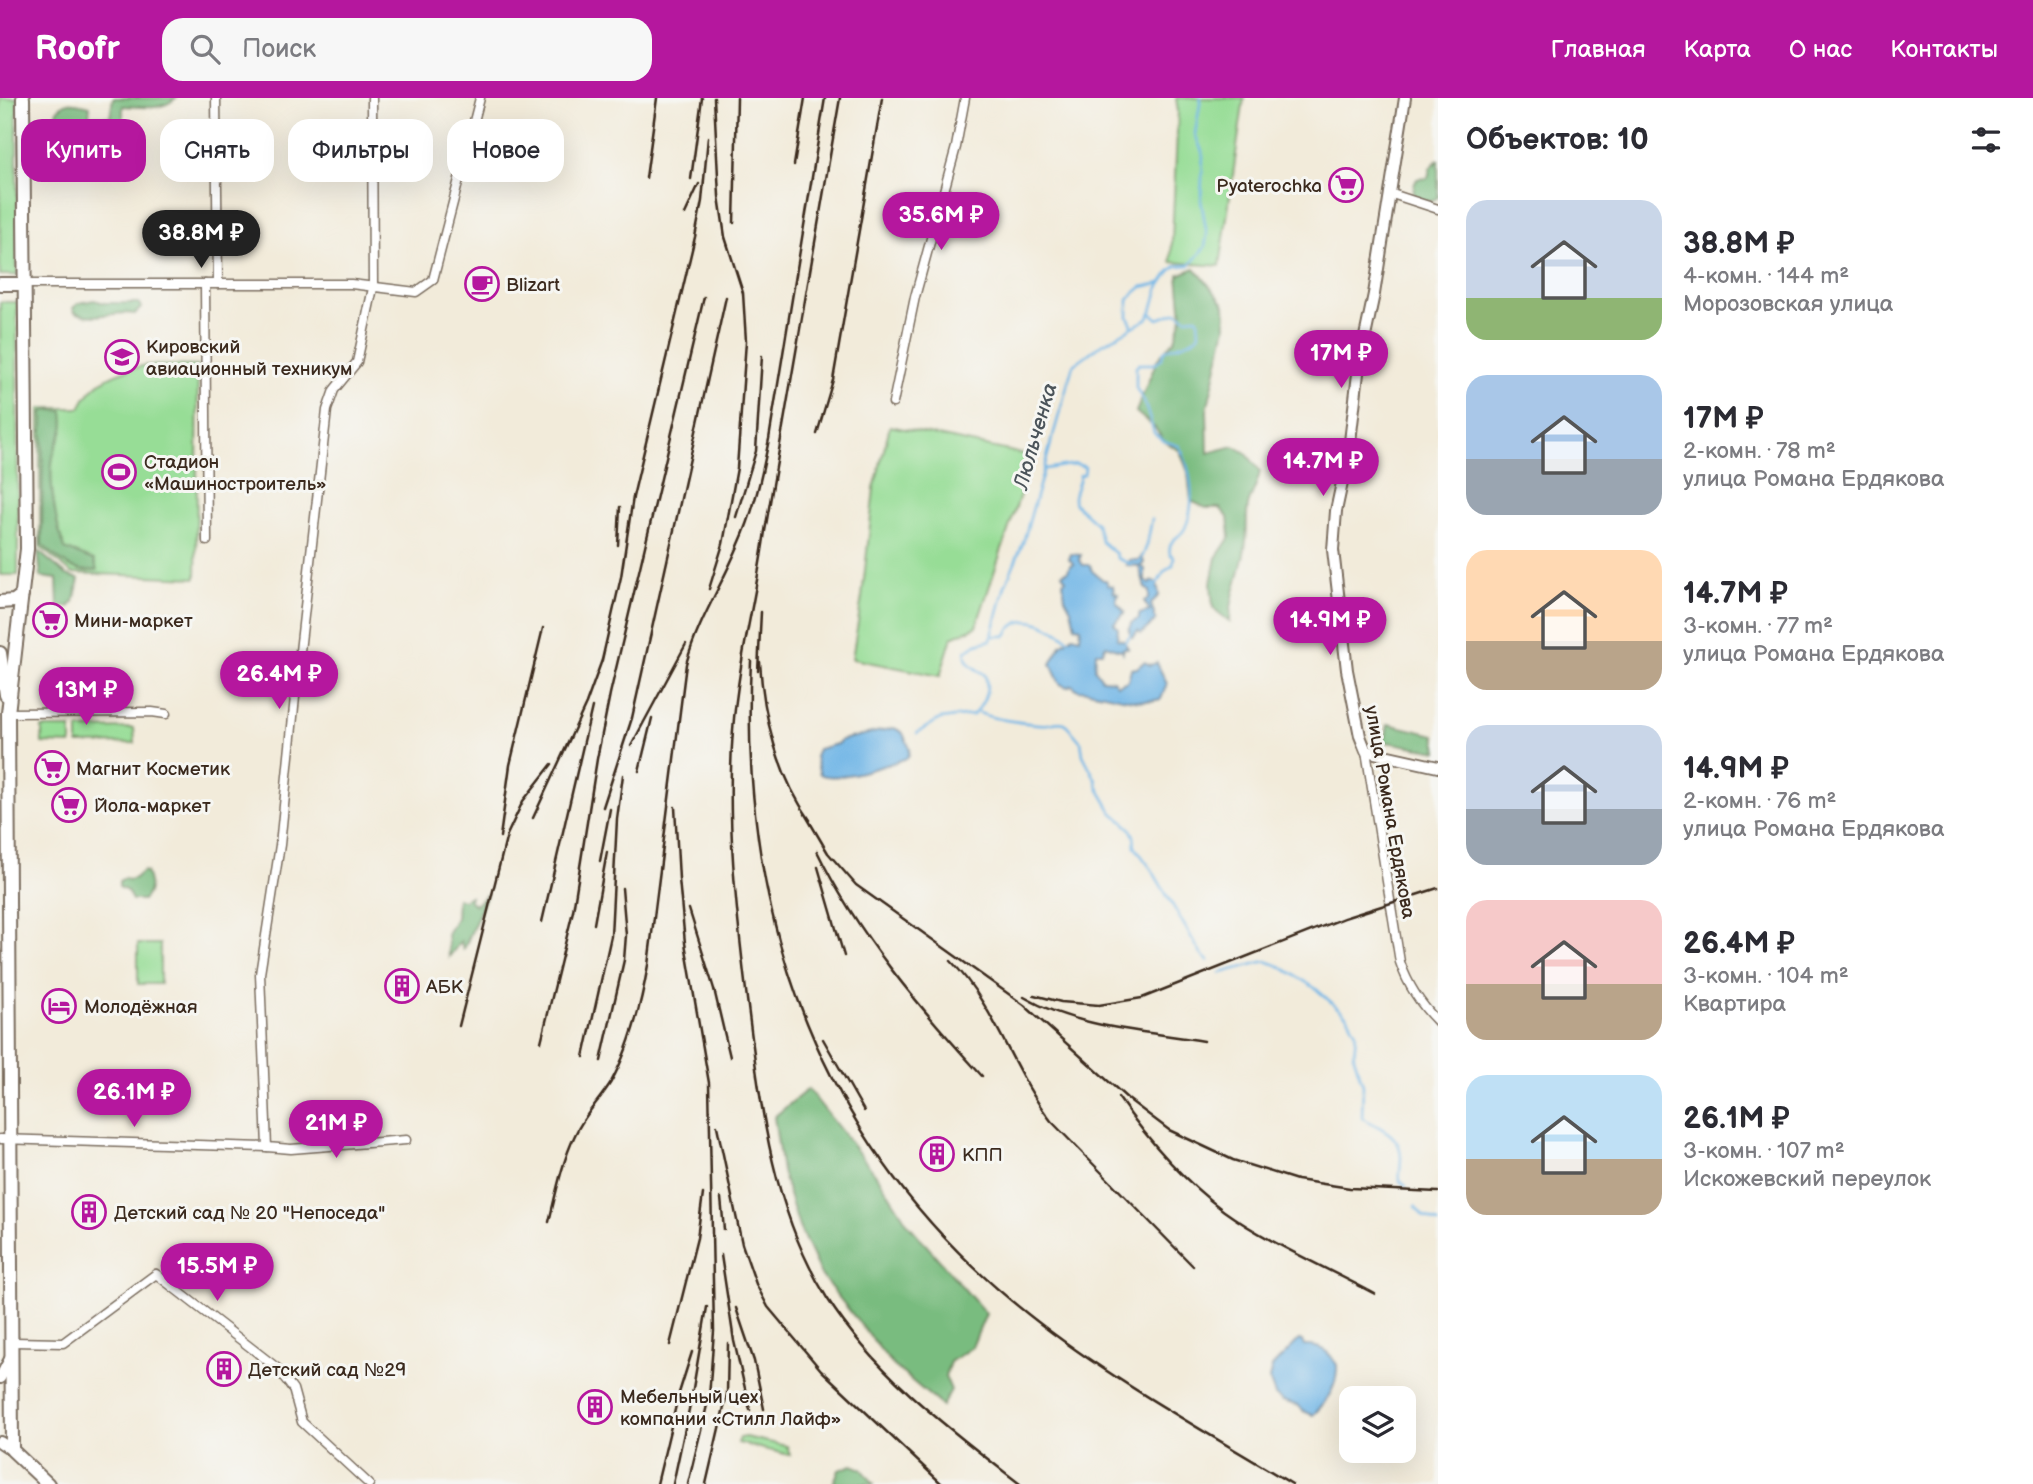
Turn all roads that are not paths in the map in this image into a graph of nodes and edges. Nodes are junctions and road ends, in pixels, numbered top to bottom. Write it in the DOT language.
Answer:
graph roads {
  1 [pos="23,98"];
  2 [pos="216,98"];
  3 [pos="372,98"];
  4 [pos="480,98"];
  5 [pos="965,98"];
  6 [pos="1405,98"];
  7 [pos="1388,193"];
  8 [pos="1438,209"];
  9 [pos="0,284"];
  10 [pos="23,284"];
  11 [pos="205,284"];
  12 [pos="218,285"];
  13 [pos="373,288"];
  14 [pos="893,403"];
  15 [pos="206,541"];
  16 [pos="22,595"];
  17 [pos="0,602"];
  18 [pos="0,653"];
  19 [pos="4,713"];
  20 [pos="166,714"];
  21 [pos="1366,751"];
  22 [pos="1438,767"];
  23 [pos="1438,1022"];
  24 [pos="6,1139"];
  25 [pos="406,1140"];
  26 [pos="267,1147"];
  27 [pos="13,1348"];
  28 [pos="0,1378"];
  29 [pos="0,1442"];
  30 [pos="12,1450"];
  31 [pos="48,1484"];
  32 [pos="369,1484"];
  1 -- 10 [label="main road"];
  2 -- 12 [label="street"];
  3 -- 13 [label="street"];
  4 -- 13 [label="street"];
  5 -- 14 [label="street"];
  6 -- 7 [label="street, улица Романа Ердякова"];
  7 -- 8 [label="street"];
  7 -- 21 [label="street, улица Романа Ердякова"];
  9 -- 10 [label="main road"];
  10 -- 11 [label="street"];
  10 -- 16 [label="main road"];
  11 -- 12 [label="street"];
  11 -- 15 [label="street"];
  12 -- 13 [label="street"];
  13 -- 26 [label="street"];
  16 -- 17 [label="main road"];
  16 -- 19 [label="main road"];
  18 -- 19 [label="main road"];
  19 -- 20 [label="street"];
  19 -- 24 [label="main road"];
  21 -- 22 [label="street"];
  21 -- 23 [label="street, улица Романа Ердякова"];
  24 -- 26 [label="street"];
  24 -- 27 [label="main road"];
  25 -- 26 [label="street"];
  27 -- 28 [label="street"];
  27 -- 30 [label="main road"];
  27 -- 32 [label="street"];
  29 -- 30 [label="street"];
  30 -- 31 [label="main road"];
}
